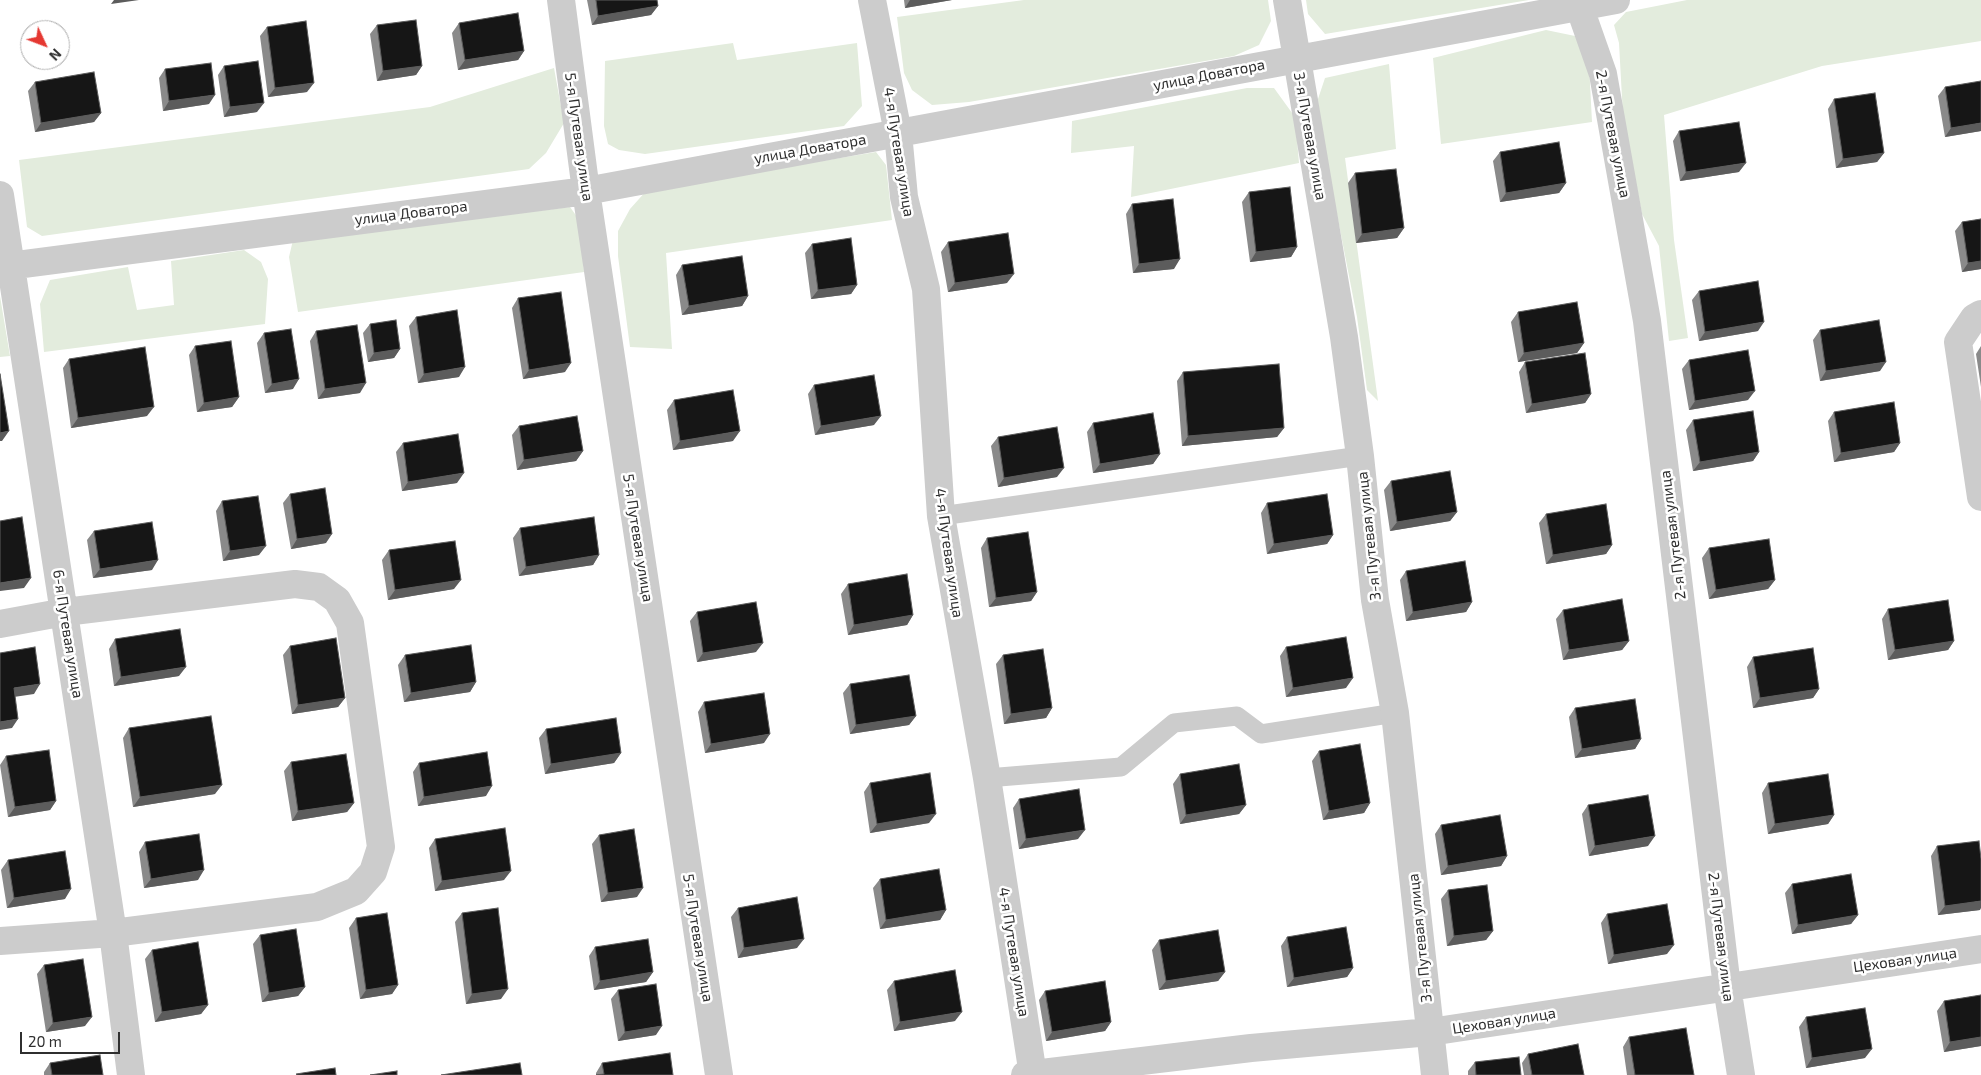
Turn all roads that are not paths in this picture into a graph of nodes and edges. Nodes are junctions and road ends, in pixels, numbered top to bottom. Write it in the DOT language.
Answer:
graph roads {
  1 [pos="560,0"];
  2 [pos="872,0"];
  3 [pos="1287,0"];
  4 [pos="1616,0"];
  5 [pos="1577,3"];
  6 [pos="1297,59"];
  7 [pos="898,133"];
  8 [pos="586,191"];
  9 [pos="0,195"];
  10 [pos="6,266"];
  11 [pos="1981,314"];
  12 [pos="1360,456"];
  13 [pos="1981,497"];
  14 [pos="941,516"];
  15 [pos="65,612"];
  16 [pos="0,624"];
  17 [pos="1395,713"];
  18 [pos="987,778"];
  19 [pos="113,932"];
  20 [pos="0,941"];
  21 [pos="1981,949"];
  22 [pos="1727,986"];
  23 [pos="1430,1032"];
  24 [pos="131,1075"];
  25 [pos="719,1075"];
  26 [pos="1030,1075"];
  27 [pos="1435,1075"];
  28 [pos="1741,1075"];
  1 -- 8 [label="street, 5-я Путевая улица"];
  2 -- 7 [label="street, 4-я Путевая улица"];
  3 -- 6 [label="street, 3-я Путевая улица"];
  4 -- 5 [label="street, улица Доватора"];
  5 -- 6 [label="street, улица Доватора"];
  5 -- 22 [label="street, 2-я Путевая улица"];
  6 -- 7 [label="street, улица Доватора"];
  6 -- 12 [label="street, 3-я Путевая улица"];
  7 -- 8 [label="street, улица Доватора"];
  7 -- 14 [label="street, 4-я Путевая улица"];
  8 -- 10 [label="street, улица Доватора"];
  8 -- 25 [label="street, 5-я Путевая улица"];
  9 -- 10 [label="street, 6-я Путевая улица"];
  10 -- 15 [label="street, 6-я Путевая улица"];
  11 -- 13 [label="street"];
  12 -- 14 [label="lane"];
  12 -- 17 [label="street, 3-я Путевая улица"];
  14 -- 18 [label="street, 4-я Путевая улица"];
  15 -- 16 [label="street"];
  15 -- 19 [label="street, 6-я Путевая улица"];
  15 -- 19 [label="street"];
  17 -- 18 [label="lane"];
  17 -- 23 [label="street, 3-я Путевая улица"];
  18 -- 26 [label="street, 4-я Путевая улица"];
  19 -- 20 [label="street"];
  19 -- 24 [label="street, 6-я Путевая улица"];
  21 -- 22 [label="street, Цеховая улица"];
  22 -- 23 [label="street, Цеховая улица"];
  22 -- 28 [label="street, 2-я Путевая улица"];
  23 -- 26 [label="street, Цеховая улица"];
  23 -- 27 [label="street, 3-я Путевая улица"];
}
